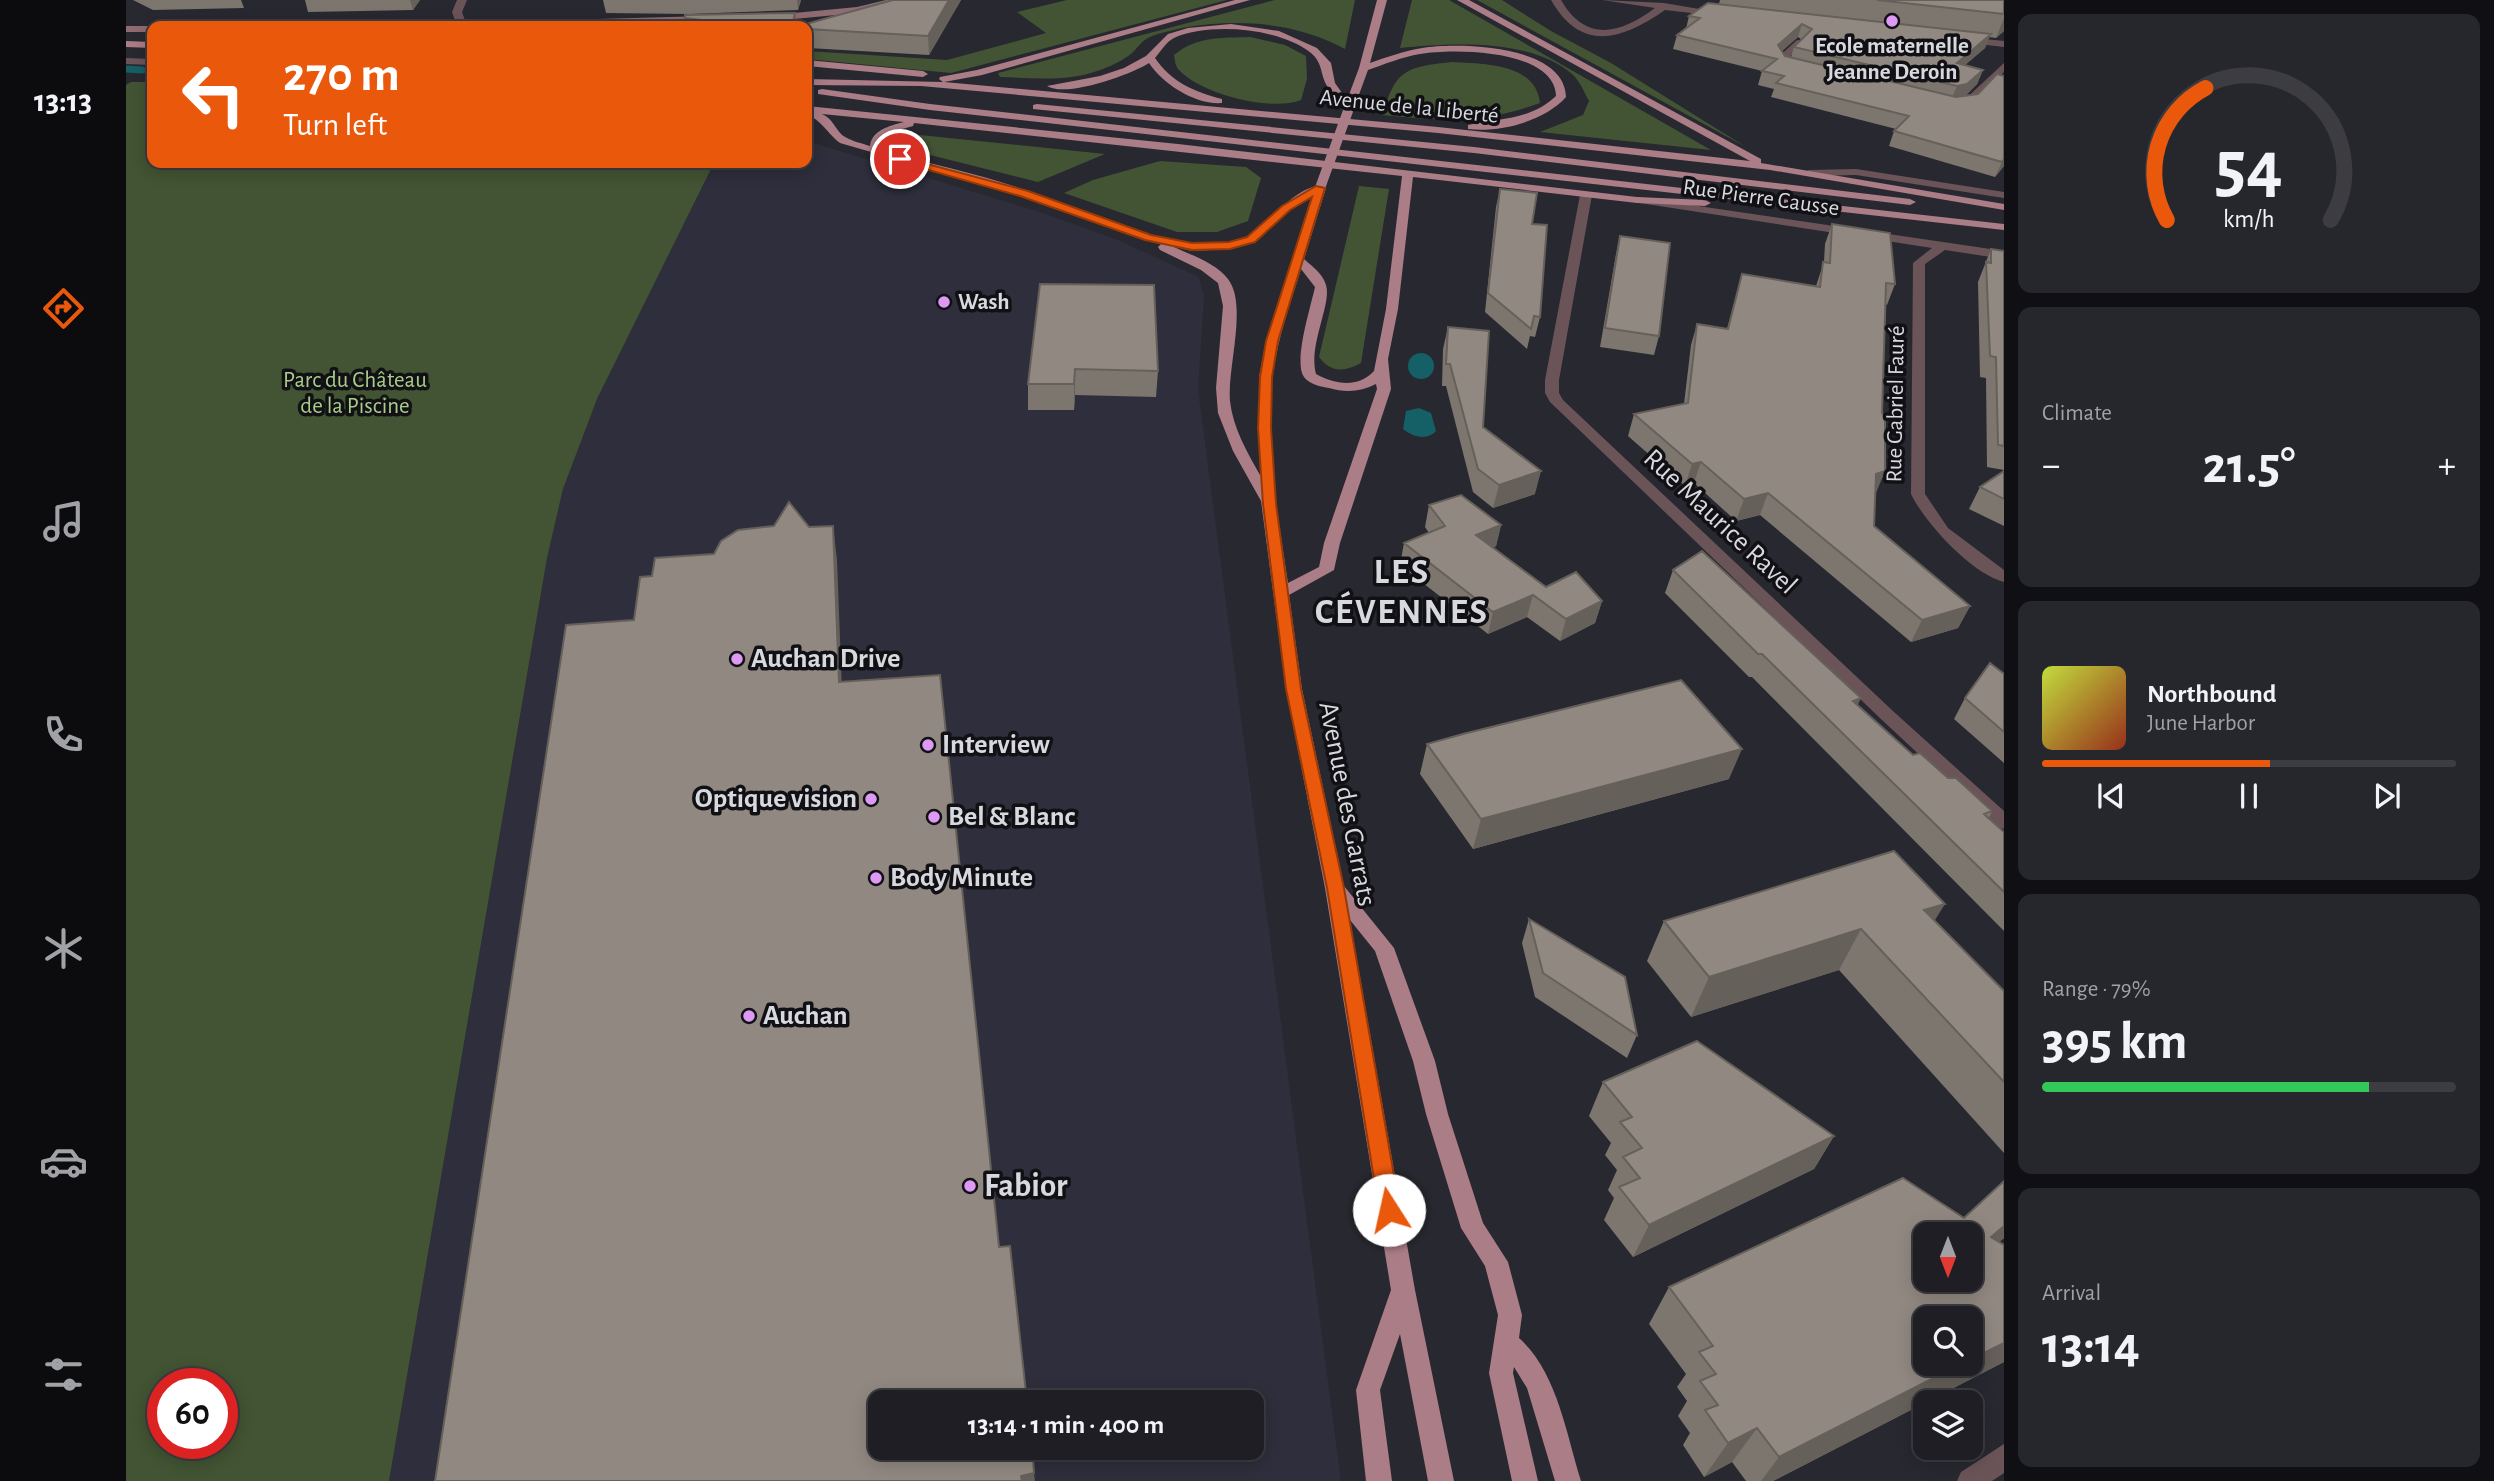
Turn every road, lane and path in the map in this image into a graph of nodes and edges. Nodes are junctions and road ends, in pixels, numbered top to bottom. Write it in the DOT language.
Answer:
graph roads {
  1 [pos="462,0"];
  2 [pos="897,0"];
  3 [pos="1245,0"];
  4 [pos="1382,0"];
  5 [pos="1462,0"];
  6 [pos="1556,0"];
  7 [pos="1607,0"];
  8 [pos="1664,6"];
  9 [pos="1726,14"];
  10 [pos="762,18"];
  11 [pos="722,19"];
  12 [pos="460,21"];
  13 [pos="648,21"];
  14 [pos="126,29"];
  15 [pos="147,29"];
  16 [pos="1950,38"];
  17 [pos="1800,42"];
  18 [pos="126,44"];
  19 [pos="2004,44"];
  20 [pos="147,45"];
  21 [pos="1150,57"];
  22 [pos="126,61"];
  23 [pos="147,62"];
  24 [pos="812,63"];
  25 [pos="2004,66"];
  26 [pos="1364,68"];
  27 [pos="1810,71"];
  28 [pos="812,72"];
  29 [pos="951,77"];
  30 [pos="812,82"];
  31 [pos="921,83"];
  32 [pos="812,90"];
  33 [pos="812,91"];
  34 [pos="1951,106"];
  35 [pos="1348,110"];
  36 [pos="812,111"];
  37 [pos="812,112"];
  38 [pos="1294,116"];
  39 [pos="923,122"];
  40 [pos="1437,130"];
  41 [pos="878,153"];
  42 [pos="1770,167"];
  43 [pos="1809,173"];
  44 [pos="1408,175"];
  45 [pos="1320,188"];
  46 [pos="1586,195"];
  47 [pos="2004,195"];
  48 [pos="1756,198"];
  49 [pos="1637,200"];
  50 [pos="2004,207"];
  51 [pos="2004,215"];
  52 [pos="2004,227"];
  53 [pos="1148,238"];
  54 [pos="1941,246"];
  55 [pos="2004,255"];
  56 [pos="1298,260"];
  57 [pos="1379,374"];
  58 [pos="1269,504"];
  59 [pos="2004,577"];
  60 [pos="1282,592"];
  61 [pos="2004,821"];
  62 [pos="1335,888"];
  63 [pos="1403,1290"];
  64 [pos="1505,1342"];
  65 [pos="2004,1457"];
  66 [pos="1571,1478"];
  67 [pos="1379,1481"];
  68 [pos="1441,1481"];
  69 [pos="1525,1481"];
  70 [pos="1970,1481"];
  1 -- 12 [label="street"];
  2 -- 10 [label="street"];
  3 -- 29 [label="main road"];
  4 -- 26 [label="main road, Avenue des Garrats"];
  5 -- 42 [label="main road"];
  6 -- 8 [label="street"];
  7 -- 8 [label="street"];
  8 -- 9 [label="street"];
  11 -- 13 [label="street"];
  14 -- 15 [label="street"];
  16 -- 19 [label="street"];
  17 -- 27 [label="street"];
  18 -- 20 [label="main road"];
  21 -- 29 [label="main road"];
  21 -- 35 [label="main road"];
  21 -- 38 [label="main road"];
  22 -- 23 [label="street"];
  24 -- 29 [label="main road"];
  25 -- 34 [label="street"];
  26 -- 35 [label="main road, Avenue des Garrats"];
  26 -- 40 [label="main road"];
  28 -- 31 [label="main road"];
  29 -- 31 [label="main road"];
  30 -- 31 [label="main road, Avenue de la Liberté"];
  31 -- 38 [label="main road, Avenue de la Liberté"];
  32 -- 51 [label="main road, Avenue de la Liberté"];
  33 -- 48 [label="main road, Avenue de la Liberté"];
  35 -- 45 [label="main road, Avenue des Garrats, bridge"];
  36 -- 39 [label="main road"];
  37 -- 41 [label="main road"];
  38 -- 40 [label="main road, Avenue de la Liberté"];
  39 -- 41 [label="main road"];
  39 -- 44 [label="main road"];
  40 -- 42 [label="main road, Avenue de la Liberté"];
  41 -- 53 [label="main road"];
  42 -- 43 [label="main road, Avenue de la Liberté"];
  43 -- 47 [label="street"];
  43 -- 50 [label="main road, Avenue de la Liberté"];
  44 -- 46 [label="main road"];
  44 -- 57 [label="main road"];
  45 -- 53 [label="main road"];
  45 -- 56 [label="main road, Avenue des Garrats"];
  46 -- 49 [label="main road"];
  46 -- 61 [label="street, Rue Maurice Ravel"];
  48 -- 49 [label="main road"];
  48 -- 52 [label="main road, Avenue de la Liberté"];
  49 -- 54 [label="street, Rue Pierre Causse"];
  53 -- 58 [label="main road"];
  54 -- 55 [label="street, Rue Pierre Causse"];
  54 -- 59 [label="street, Rue Gabriel Fauré"];
  56 -- 57 [label="main road"];
  56 -- 58 [label="main road, Avenue des Garrats"];
  57 -- 60 [label="main road"];
  58 -- 60 [label="main road, Avenue des Garrats"];
  60 -- 62 [label="main road, Avenue des Garrats"];
  62 -- 63 [label="main road, Avenue des Garrats"];
  62 -- 64 [label="main road"];
  63 -- 67 [label="main road"];
  63 -- 68 [label="main road, Avenue des Garrats"];
  64 -- 66 [label="main road"];
  64 -- 69 [label="main road"];
  65 -- 70 [label="street"];
}
